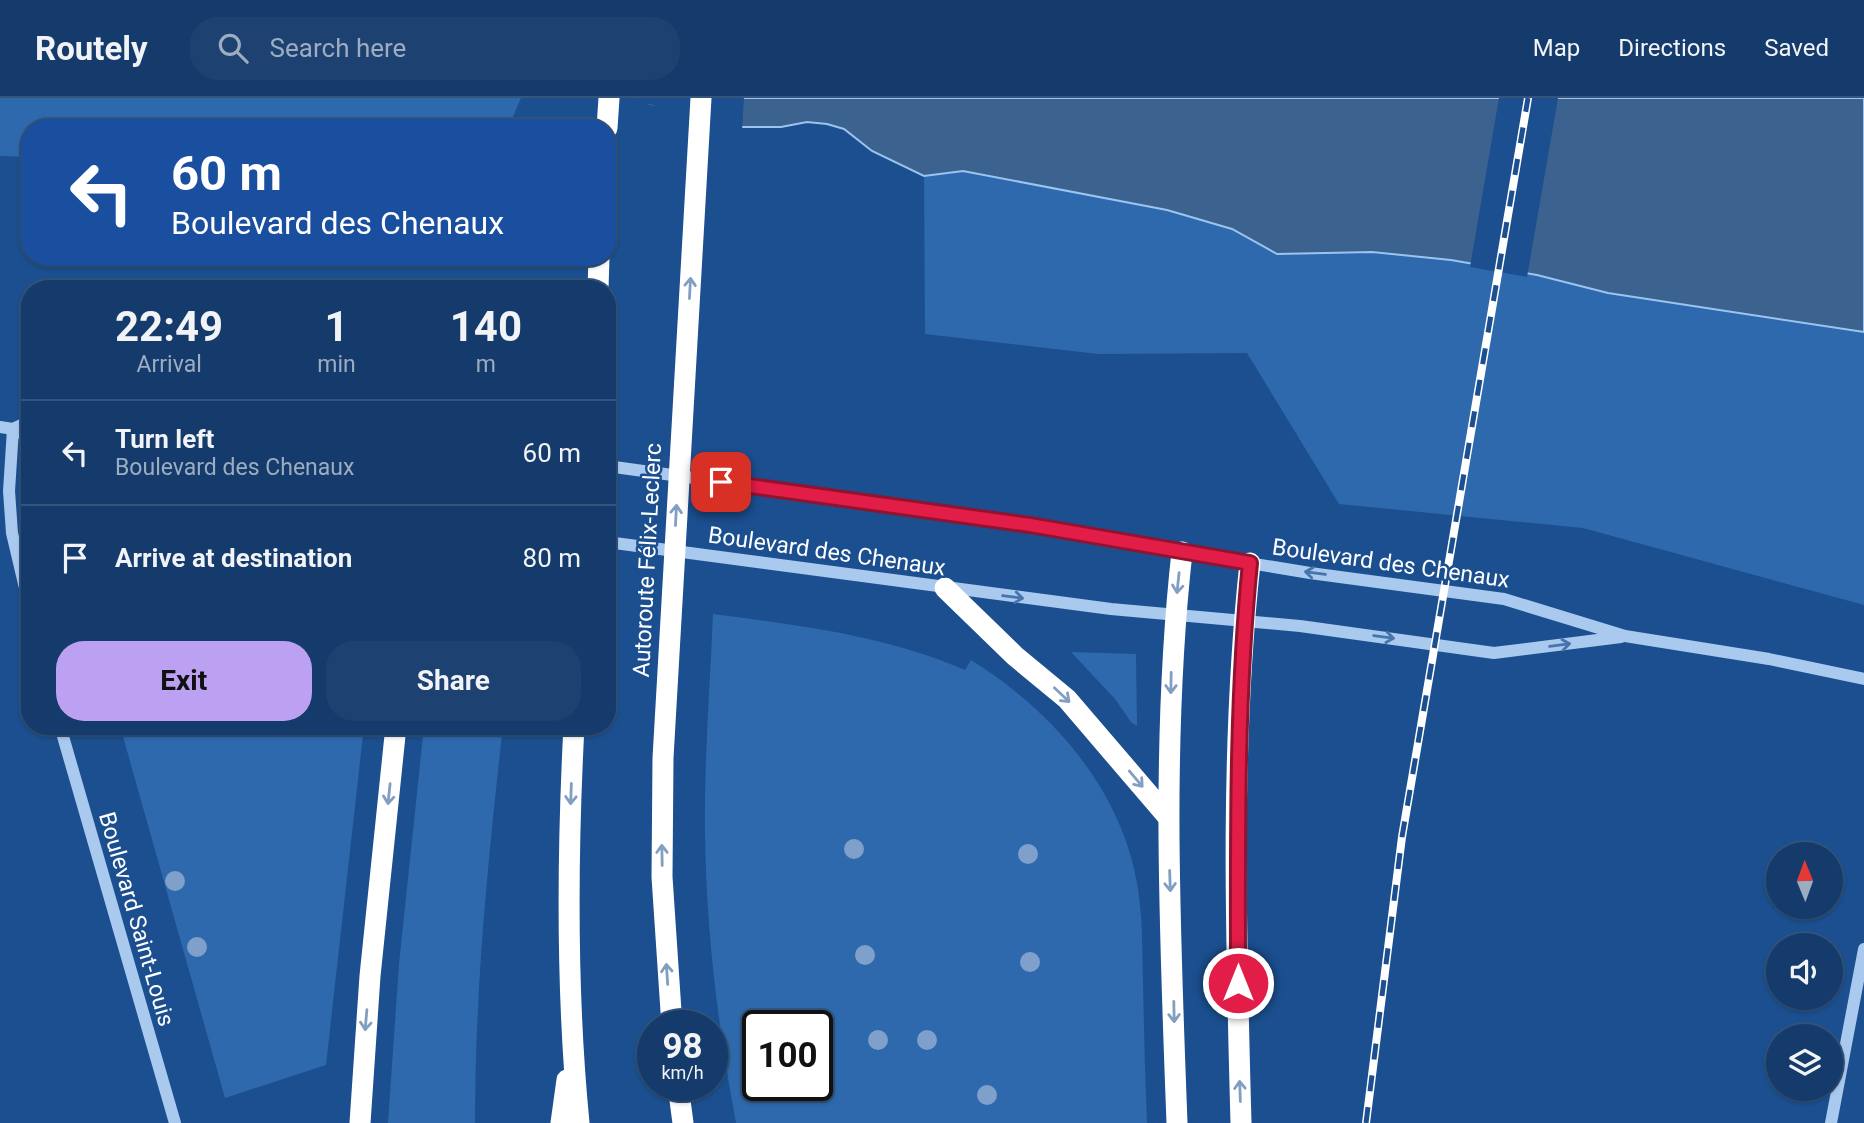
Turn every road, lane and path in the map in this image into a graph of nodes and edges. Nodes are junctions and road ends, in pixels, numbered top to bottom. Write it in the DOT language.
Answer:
graph roads {
  1 [pos="609,98"];
  2 [pos="701,98"];
  3 [pos="608,119"];
  4 [pos="6,428"];
  5 [pos="616,467"];
  6 [pos="616,543"];
  7 [pos="1182,552"];
  8 [pos="1250,563"];
  9 [pos="21,571"];
  10 [pos="945,588"];
  11 [pos="1175,615"];
  12 [pos="1244,620"];
  13 [pos="1625,636"];
  14 [pos="1864,680"];
  15 [pos="63,735"];
  16 [pos="395,735"];
  17 [pos="574,735"];
  18 [pos="1168,817"];
  19 [pos="1864,949"];
  20 [pos="671,1010"];
  21 [pos="572,1043"];
  22 [pos="680,1101"];
  23 [pos="175,1123"];
  24 [pos="360,1123"];
  25 [pos="561,1123"];
  26 [pos="579,1123"];
  27 [pos="682,1123"];
  28 [pos="1177,1123"];
  29 [pos="1241,1123"];
  30 [pos="1831,1123"];
  1 -- 3 [label="highway"];
  20 -- 2 [label="highway, Autoroute Félix-Leclerc, one-way"];
  4 -- 9 [label="street"];
  5 -- 7 [label="street, Boulevard des Chenaux"];
  6 -- 10 [label="street, Boulevard des Chenaux"];
  7 -- 8 [label="street, Boulevard des Chenaux"];
  7 -- 11 [label="highway, one-way"];
  8 -- 12 [label="highway"];
  13 -- 8 [label="street, Boulevard des Chenaux, one-way"];
  10 -- 11 [label="street, Boulevard des Chenaux, one-way"];
  10 -- 18 [label="highway, one-way"];
  11 -- 12 [label="street, Boulevard des Chenaux"];
  11 -- 18 [label="highway, one-way"];
  12 -- 13 [label="street, Boulevard des Chenaux, one-way"];
  29 -- 12 [label="highway, one-way"];
  13 -- 14 [label="street, Boulevard des Chenaux"];
  15 -- 23 [label="street, Boulevard Saint-Louis"];
  16 -- 24 [label="highway, one-way"];
  17 -- 21 [label="highway, one-way"];
  18 -- 28 [label="highway, one-way"];
  19 -- 30 [label="street"];
  21 -- 25 [label="highway"];
  21 -- 26 [label="highway"];
  22 -- 27 [label="highway"];
}
